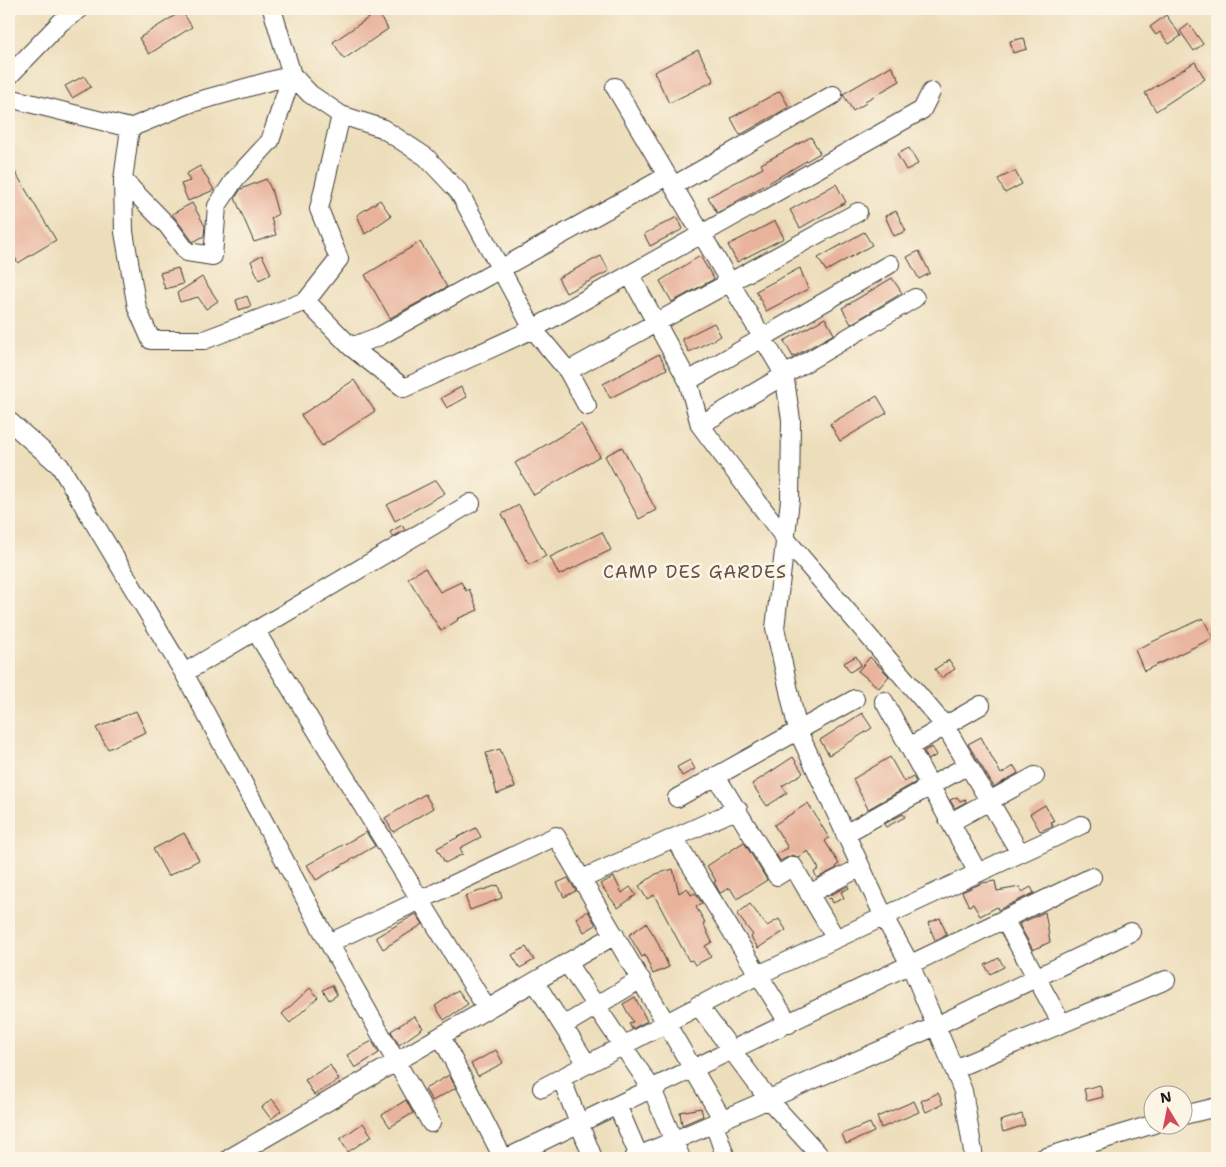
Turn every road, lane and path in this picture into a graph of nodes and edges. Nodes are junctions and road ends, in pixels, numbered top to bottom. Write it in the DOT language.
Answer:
graph roads {
  1 [pos="80,9"];
  2 [pos="272,9"];
  3 [pos="292,75"];
  4 [pos="9,76"];
  5 [pos="615,87"];
  6 [pos="931,92"];
  7 [pos="833,95"];
  8 [pos="9,98"];
  9 [pos="341,116"];
  10 [pos="130,128"];
  11 [pos="124,180"];
  12 [pos="670,181"];
  13 [pos="858,212"];
  14 [pos="702,234"];
  15 [pos="890,264"];
  16 [pos="501,268"];
  17 [pos="630,274"];
  18 [pos="730,283"];
  19 [pos="914,298"];
  20 [pos="306,301"];
  21 [pos="656,323"];
  22 [pos="533,329"];
  23 [pos="763,339"];
  24 [pos="351,347"];
  25 [pos="568,371"];
  26 [pos="784,374"];
  27 [pos="688,381"];
  28 [pos="587,406"];
  29 [pos="9,421"];
  30 [pos="700,425"];
  31 [pos="471,503"];
  32 [pos="784,537"];
  33 [pos="255,630"];
  34 [pos="184,672"];
  35 [pos="855,699"];
  36 [pos="884,701"];
  37 [pos="981,705"];
  38 [pos="945,726"];
  39 [pos="798,731"];
  40 [pos="909,747"];
  41 [pos="968,765"];
  42 [pos="716,776"];
  43 [pos="1035,776"];
  44 [pos="931,786"];
  45 [pos="677,798"];
  46 [pos="990,801"];
  47 [pos="738,809"];
  48 [pos="951,822"];
  49 [pos="1081,825"];
  50 [pos="845,834"];
  51 [pos="674,838"];
  52 [pos="1020,853"];
  53 [pos="861,868"];
  54 [pos="978,872"];
  55 [pos="1092,877"];
  56 [pos="582,879"];
  57 [pos="809,894"];
  58 [pos="420,900"];
  59 [pos="884,917"];
  60 [pos="1004,919"];
  61 [pos="1131,932"];
  62 [pos="615,936"];
  63 [pos="836,939"];
  64 [pos="330,943"];
  65 [pos="567,963"];
  66 [pos="910,964"];
  67 [pos="758,975"];
  68 [pos="1036,976"];
  69 [pos="641,979"];
  70 [pos="1166,980"];
  71 [pos="535,982"];
  72 [pos="698,1005"];
  73 [pos="596,1006"];
  74 [pos="487,1009"];
  75 [pos="665,1022"];
  76 [pos="789,1024"];
  77 [pos="1062,1024"];
  78 [pos="563,1026"];
  79 [pos="936,1026"];
  80 [pos="441,1036"];
  81 [pos="623,1045"];
  82 [pos="730,1050"];
  83 [pos="397,1062"];
  84 [pos="587,1064"];
  85 [pos="692,1069"];
  86 [pos="954,1069"];
  87 [pos="561,1078"];
  88 [pos="542,1088"];
  89 [pos="652,1088"];
  90 [pos="769,1100"];
  91 [pos="617,1105"];
  92 [pos="1217,1107"];
  93 [pos="1194,1113"];
  94 [pos="719,1122"];
  95 [pos="432,1123"];
  96 [pos="579,1123"];
  97 [pos="1144,1127"];
  98 [pos="674,1141"];
  99 [pos="637,1157"];
  100 [pos="230,1158"];
  101 [pos="503,1158"];
  102 [pos="507,1158"];
  103 [pos="593,1158"];
  104 [pos="682,1158"];
  105 [pos="726,1158"];
  106 [pos="822,1158"];
  107 [pos="974,1158"];
  108 [pos="1042,1158"];
  1 -- 4 [label="street"];
  2 -- 3 [label="street"];
  3 -- 9 [label="street"];
  3 -- 10 [label="street"];
  3 -- 11 [label="street"];
  5 -- 12 [label="street"];
  6 -- 14 [label="street"];
  7 -- 12 [label="street"];
  8 -- 10 [label="street"];
  9 -- 16 [label="street"];
  9 -- 20 [label="street"];
  10 -- 11 [label="street"];
  11 -- 20 [label="street"];
  12 -- 14 [label="street"];
  12 -- 16 [label="street"];
  13 -- 18 [label="street"];
  14 -- 17 [label="street"];
  14 -- 18 [label="street"];
  15 -- 23 [label="street"];
  16 -- 22 [label="street"];
  16 -- 24 [label="street"];
  17 -- 21 [label="street"];
  17 -- 22 [label="street"];
  18 -- 21 [label="street"];
  18 -- 23 [label="street"];
  19 -- 26 [label="street"];
  20 -- 24 [label="street"];
  21 -- 25 [label="street"];
  21 -- 27 [label="street"];
  22 -- 24 [label="street"];
  22 -- 25 [label="street"];
  23 -- 26 [label="street"];
  23 -- 27 [label="street"];
  25 -- 28 [label="street"];
  26 -- 30 [label="street"];
  26 -- 32 [label="street"];
  27 -- 30 [label="street"];
  29 -- 34 [label="street"];
  30 -- 32 [label="street"];
  31 -- 33 [label="street"];
  32 -- 38 [label="street"];
  32 -- 39 [label="street"];
  33 -- 34 [label="street"];
  33 -- 58 [label="street"];
  34 -- 64 [label="street"];
  35 -- 39 [label="street"];
  36 -- 40 [label="street"];
  37 -- 38 [label="street"];
  38 -- 40 [label="street"];
  38 -- 41 [label="street"];
  39 -- 42 [label="street"];
  39 -- 50 [label="street"];
  40 -- 44 [label="street"];
  41 -- 44 [label="street"];
  41 -- 46 [label="street"];
  42 -- 45 [label="street"];
  42 -- 47 [label="street"];
  43 -- 46 [label="street"];
  44 -- 48 [label="street"];
  44 -- 50 [label="street"];
  46 -- 48 [label="street"];
  46 -- 52 [label="street"];
  47 -- 51 [label="street"];
  47 -- 57 [label="street"];
  48 -- 54 [label="street"];
  49 -- 52 [label="street"];
  50 -- 53 [label="street"];
  51 -- 56 [label="street"];
  51 -- 67 [label="street"];
  52 -- 54 [label="street"];
  53 -- 57 [label="street"];
  53 -- 59 [label="street"];
  54 -- 59 [label="street"];
  55 -- 60 [label="street"];
  56 -- 58 [label="street"];
  56 -- 62 [label="street"];
  57 -- 63 [label="street"];
  58 -- 64 [label="street"];
  58 -- 74 [label="street"];
  59 -- 63 [label="street"];
  59 -- 66 [label="street"];
  60 -- 66 [label="street"];
  60 -- 68 [label="street"];
  61 -- 68 [label="street"];
  62 -- 65 [label="street"];
  62 -- 69 [label="street"];
  63 -- 67 [label="street"];
  64 -- 83 [label="street"];
  65 -- 71 [label="street"];
  65 -- 73 [label="street"];
  66 -- 76 [label="street"];
  66 -- 79 [label="street"];
  67 -- 72 [label="street"];
  67 -- 76 [label="street"];
  68 -- 77 [label="street"];
  68 -- 79 [label="street"];
  69 -- 73 [label="street"];
  69 -- 75 [label="street"];
  70 -- 77 [label="street"];
  71 -- 74 [label="street"];
  71 -- 78 [label="street"];
  72 -- 75 [label="street"];
  72 -- 82 [label="street"];
  73 -- 78 [label="street"];
  73 -- 81 [label="street"];
  74 -- 80 [label="street"];
  75 -- 81 [label="street"];
  75 -- 85 [label="street"];
  76 -- 82 [label="street"];
  77 -- 86 [label="street"];
  78 -- 84 [label="street"];
  79 -- 86 [label="street"];
  79 -- 90 [label="street"];
  80 -- 83 [label="street"];
  80 -- 101 [label="street"];
  81 -- 84 [label="street"];
  81 -- 89 [label="street"];
  82 -- 85 [label="street"];
  82 -- 90 [label="street"];
  83 -- 95 [label="street"];
  83 -- 100 [label="street"];
  84 -- 87 [label="street"];
  85 -- 89 [label="street"];
  85 -- 94 [label="street"];
  86 -- 107 [label="street"];
  87 -- 88 [label="street"];
  87 -- 96 [label="street"];
  89 -- 91 [label="street"];
  89 -- 98 [label="street"];
  90 -- 94 [label="street"];
  90 -- 106 [label="street"];
  91 -- 96 [label="street"];
  91 -- 99 [label="street"];
  92 -- 93 [label="street"];
  94 -- 98 [label="street"];
  94 -- 105 [label="street"];
  96 -- 102 [label="street"];
  96 -- 103 [label="street"];
  97 -- 108 [label="street"];
  98 -- 99 [label="street"];
  98 -- 104 [label="street"];
}
